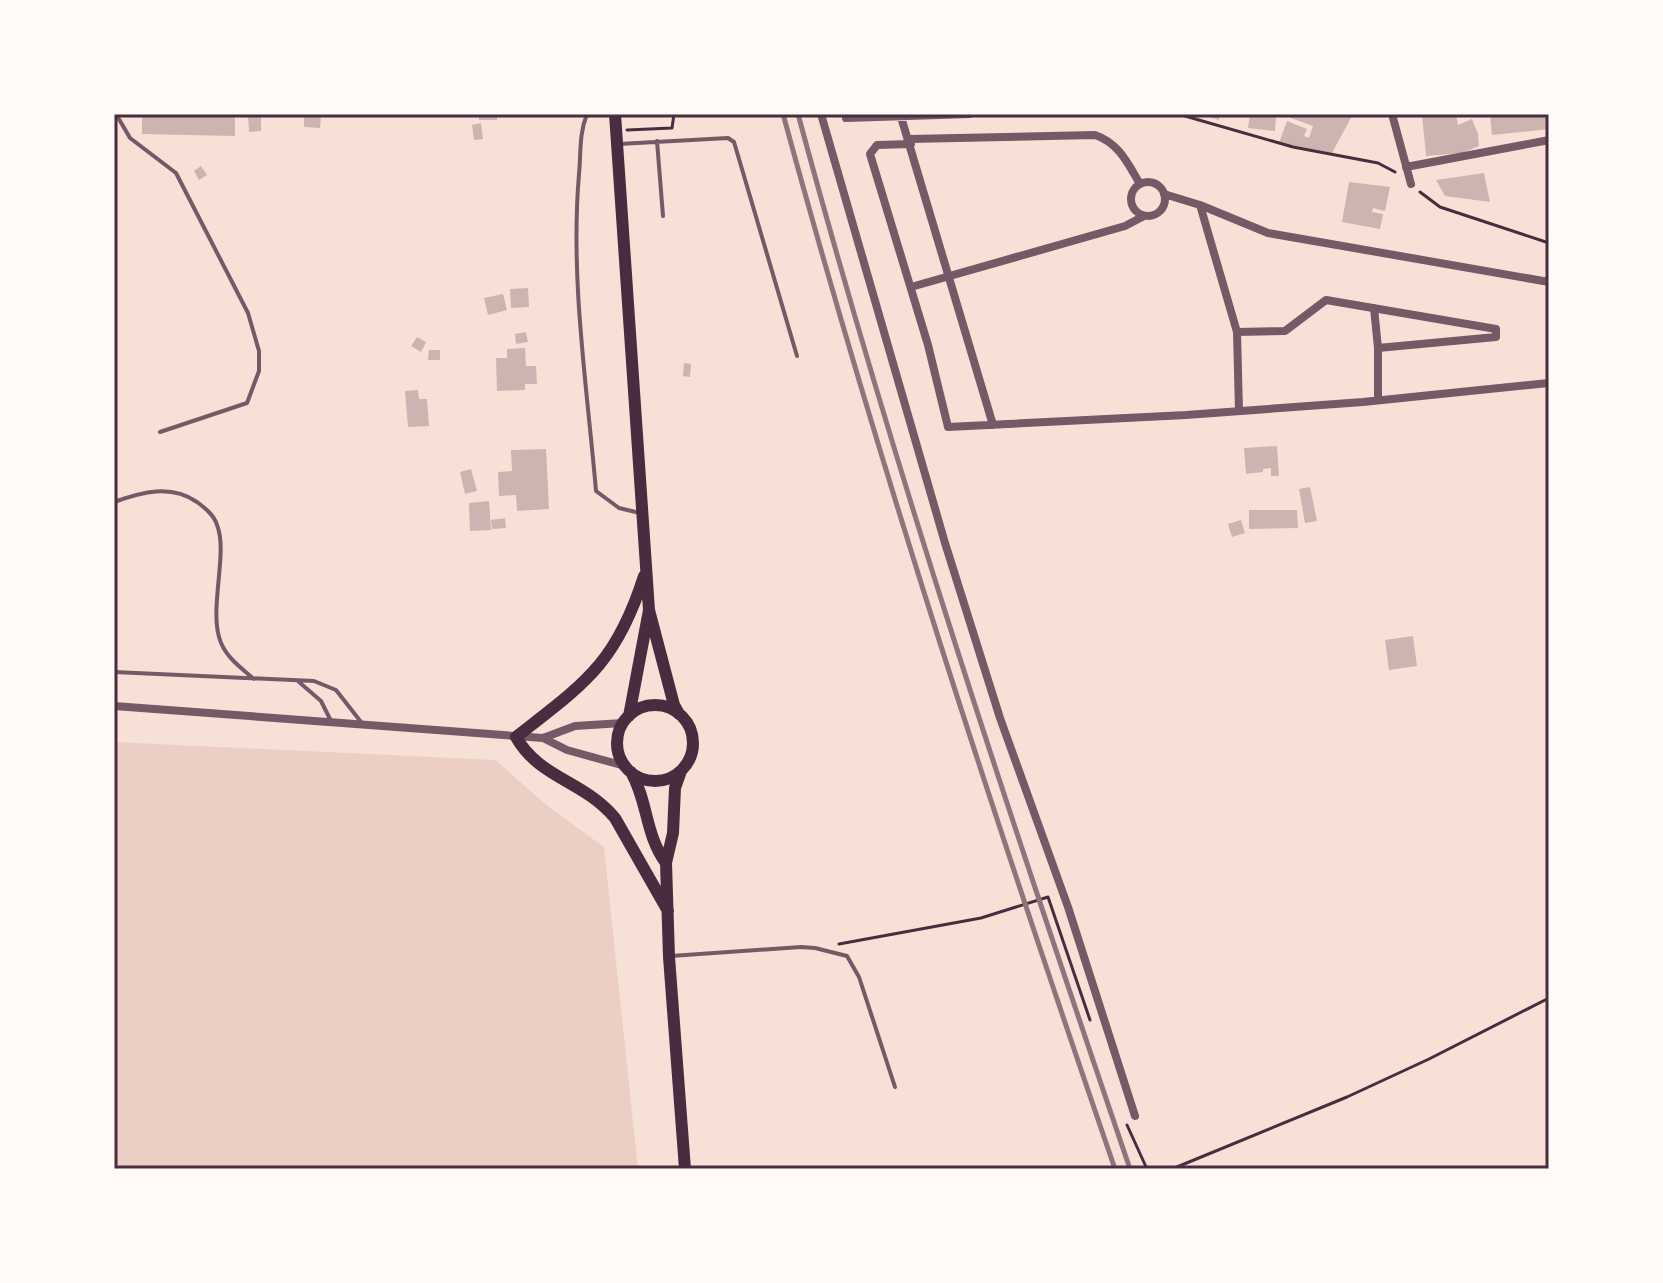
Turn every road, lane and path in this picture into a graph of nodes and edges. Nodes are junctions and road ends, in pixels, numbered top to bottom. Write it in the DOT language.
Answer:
graph roads {
  1 [pos="116,114"];
  2 [pos="587,114"];
  3 [pos="615,114"];
  4 [pos="674,114"];
  5 [pos="821,114"];
  6 [pos="970,114"];
  7 [pos="1178,114"];
  8 [pos="1392,114"];
  9 [pos="901,117"];
  10 [pos="846,118"];
  11 [pos="616,137"];
  12 [pos="1549,140"];
  13 [pos="657,141"];
  14 [pos="910,141"];
  15 [pos="1406,167"];
  16 [pos="1140,184"];
  17 [pos="1411,184"];
  18 [pos="1164,194"];
  19 [pos="1200,205"];
  20 [pos="663,216"];
  21 [pos="1144,216"];
  22 [pos="1549,243"];
  23 [pos="949,275"];
  24 [pos="1549,282"];
  25 [pos="911,287"];
  26 [pos="1374,308"];
  27 [pos="1237,332"];
  28 [pos="1378,348"];
  29 [pos="797,356"];
  30 [pos="1549,383"];
  31 [pos="1378,400"];
  32 [pos="1239,411"];
  33 [pos="993,425"];
  34 [pos="160,432"];
  35 [pos="114,502"];
  36 [pos="642,514"];
  37 [pos="646,569"];
  38 [pos="649,610"];
  39 [pos="114,672"];
  40 [pos="254,679"];
  41 [pos="299,682"];
  42 [pos="114,706"];
  43 [pos="679,714"];
  44 [pos="626,719"];
  45 [pos="332,724"];
  46 [pos="364,726"];
  47 [pos="516,737"];
  48 [pos="543,738"];
  49 [pos="628,769"];
  50 [pos="681,771"];
  51 [pos="666,863"];
  52 [pos="668,911"];
  53 [pos="847,942"];
  54 [pos="669,957"];
  55 [pos="1549,998"];
  56 [pos="1095,1033"];
  57 [pos="895,1087"];
  58 [pos="1135,1116"];
  59 [pos="1126,1123"];
  60 [pos="1173,1168"];
  61 [pos="685,1169"];
  62 [pos="1147,1169"];
  1 -- 34 [label="lane"];
  2 -- 36 [label="lane"];
  3 -- 11 [label="main road"];
  4 -- 11 [label="path"];
  5 -- 58 [label="street"];
  6 -- 9 [label="street"];
  7 -- 17 [label="path"];
  8 -- 15 [label="street"];
  9 -- 10 [label="street"];
  9 -- 14 [label="street"];
  11 -- 13 [label="lane"];
  11 -- 36 [label="main road"];
  12 -- 15 [label="street"];
  13 -- 20 [label="lane"];
  13 -- 29 [label="lane"];
  14 -- 16 [label="street"];
  14 -- 23 [label="street"];
  14 -- 25 [label="street"];
  15 -- 17 [label="street"];
  16 -- 18 [label="street"];
  16 -- 21 [label="street"];
  17 -- 22 [label="path"];
  18 -- 19 [label="street"];
  18 -- 21 [label="street"];
  19 -- 24 [label="street"];
  19 -- 27 [label="street"];
  21 -- 23 [label="street"];
  23 -- 25 [label="street"];
  23 -- 33 [label="street"];
  25 -- 33 [label="street"];
  26 -- 27 [label="street"];
  26 -- 28 [label="street"];
  26 -- 28 [label="street"];
  27 -- 32 [label="street"];
  28 -- 31 [label="street"];
  30 -- 31 [label="street"];
  31 -- 32 [label="street"];
  32 -- 33 [label="street"];
  35 -- 40 [label="lane"];
  36 -- 37 [label="main road"];
  37 -- 38 [label="main road"];
  37 -- 47 [label="main road"];
  38 -- 43 [label="main road"];
  38 -- 44 [label="main road"];
  39 -- 40 [label="lane"];
  40 -- 41 [label="lane"];
  41 -- 45 [label="lane"];
  41 -- 46 [label="lane"];
  42 -- 45 [label="street"];
  43 -- 44 [label="main road"];
  43 -- 50 [label="main road"];
  44 -- 48 [label="street"];
  44 -- 49 [label="main road"];
  45 -- 46 [label="street"];
  46 -- 47 [label="street"];
  47 -- 48 [label="street"];
  47 -- 52 [label="main road"];
  48 -- 49 [label="street"];
  49 -- 50 [label="main road"];
  49 -- 51 [label="main road"];
  50 -- 51 [label="main road"];
  51 -- 52 [label="main road"];
  52 -- 54 [label="main road"];
  53 -- 56 [label="path"];
  54 -- 57 [label="lane"];
  54 -- 61 [label="main road"];
  55 -- 60 [label="path"];
  59 -- 62 [label="path"];
}
